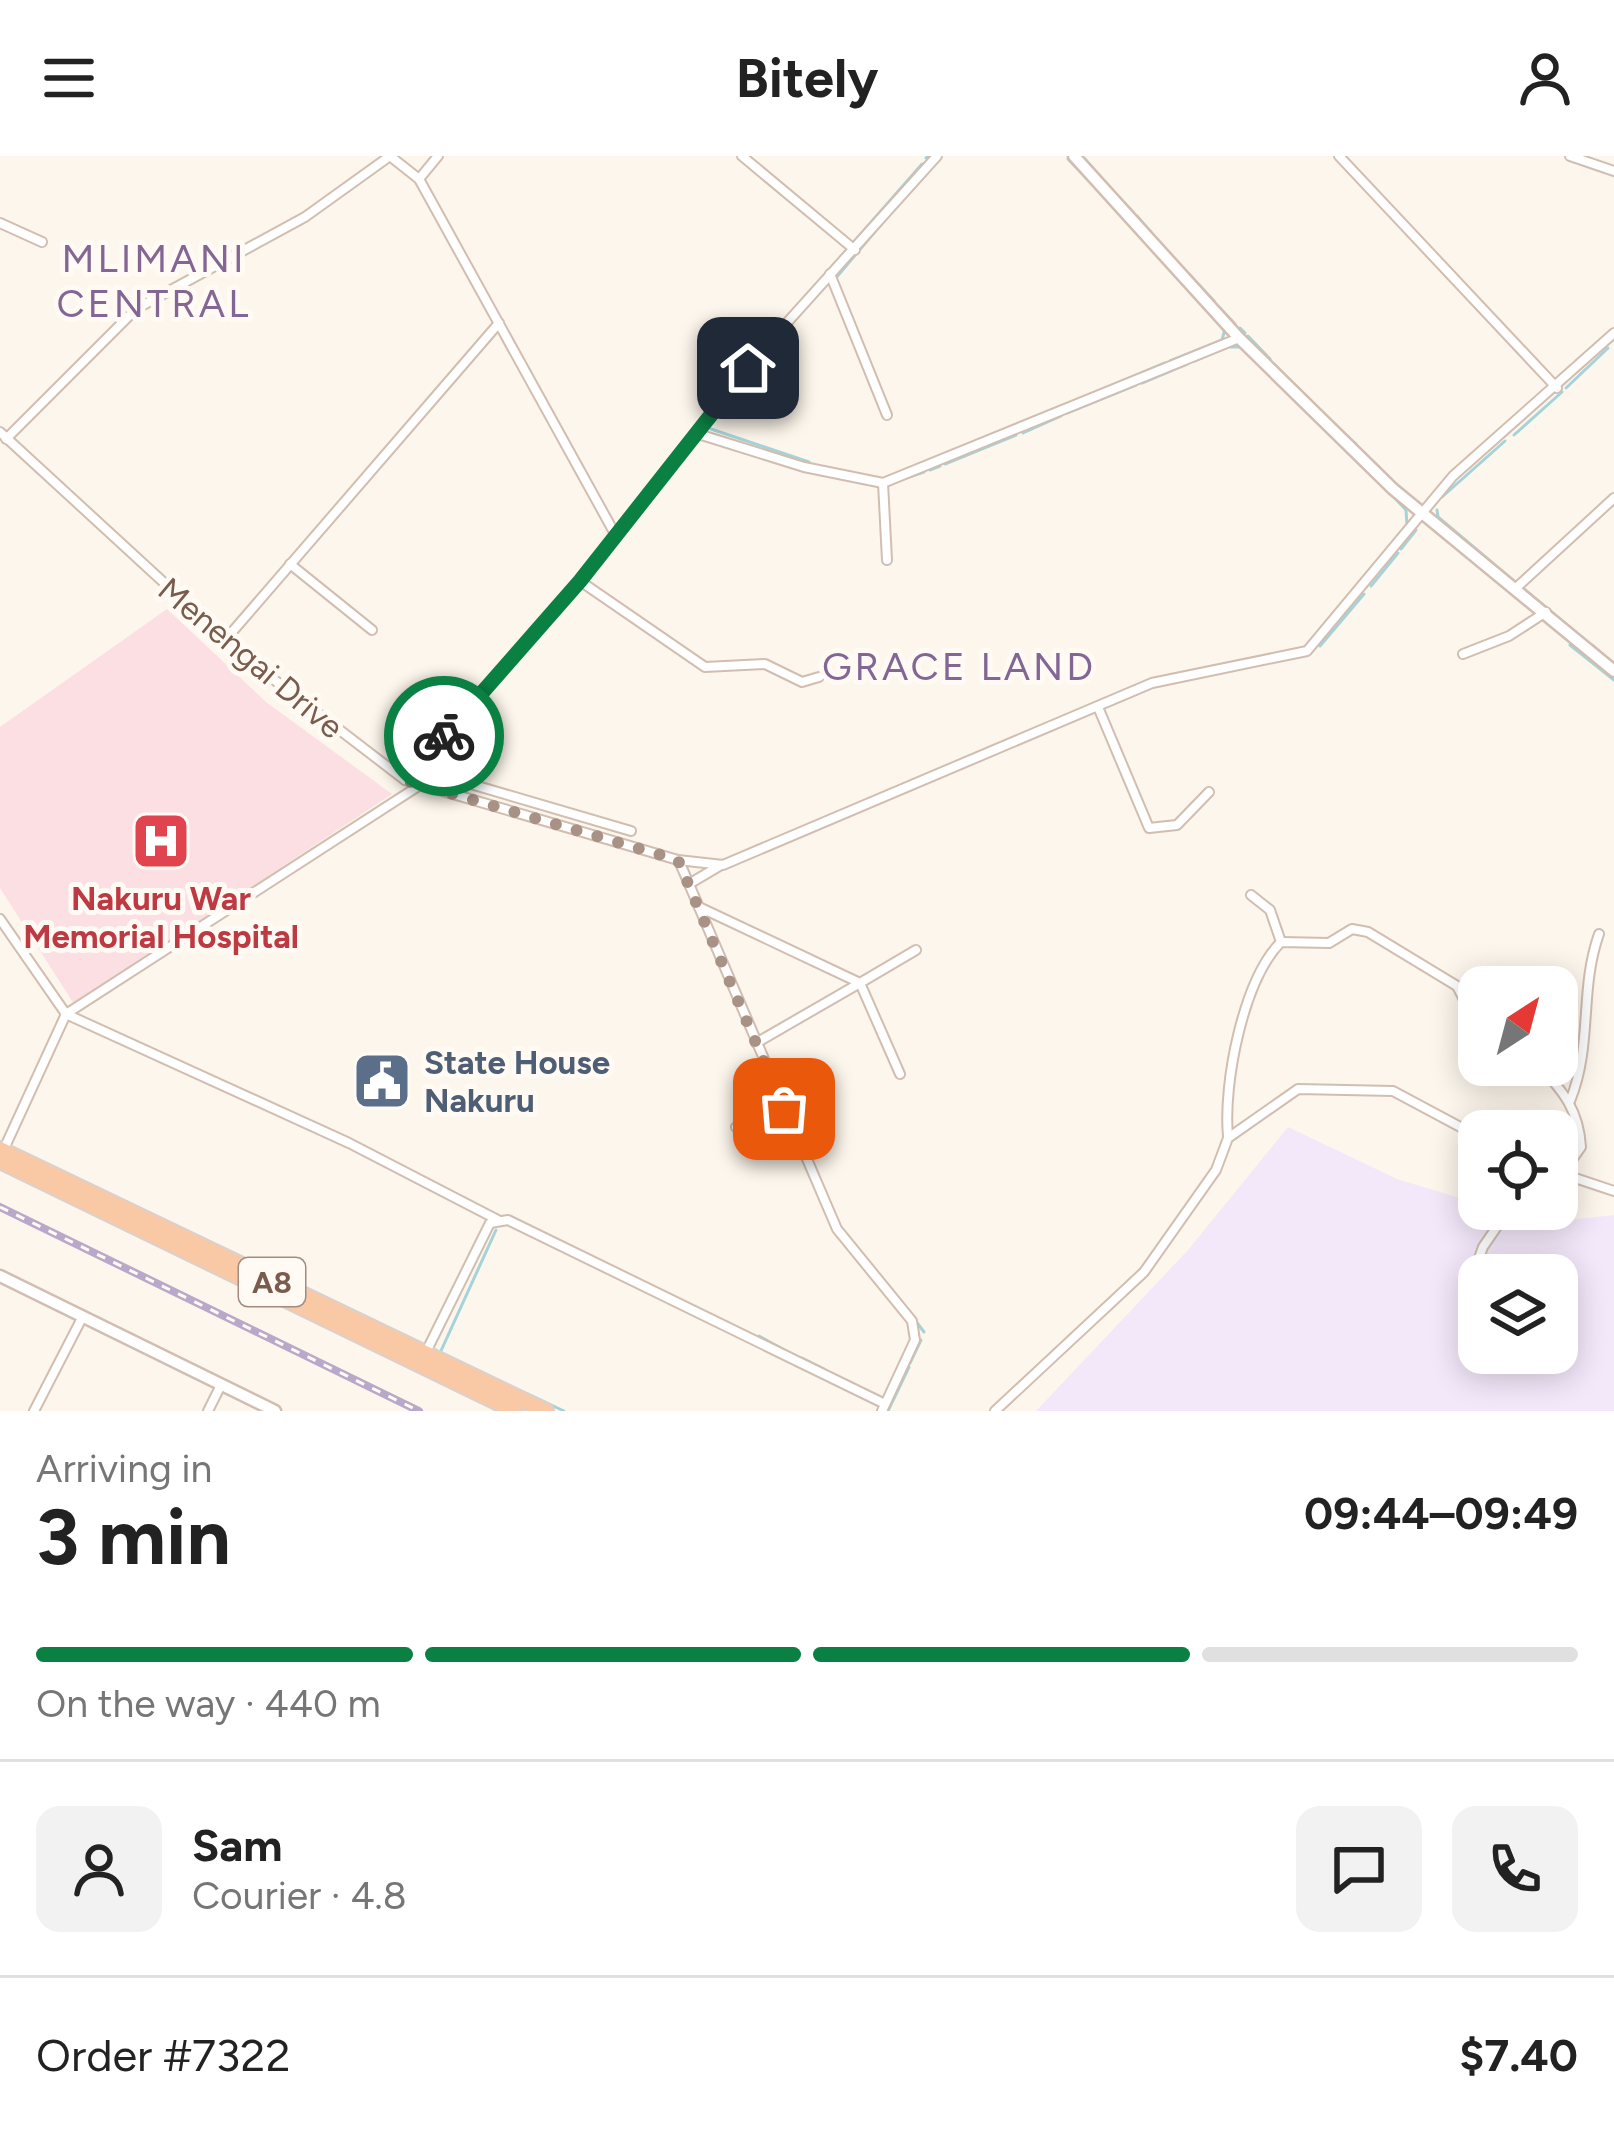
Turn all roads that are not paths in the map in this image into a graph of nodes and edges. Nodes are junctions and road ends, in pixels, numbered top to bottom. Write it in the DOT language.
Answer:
graph roads {
  1 [pos="390,156"];
  2 [pos="438,156"];
  3 [pos="742,156"];
  4 [pos="918,156"];
  5 [pos="937,156"];
  6 [pos="1074,156"];
  7 [pos="1339,156"];
  8 [pos="1570,156"];
  9 [pos="929,165"];
  10 [pos="1614,171"];
  11 [pos="419,179"];
  12 [pos="0,223"];
  13 [pos="42,242"];
  14 [pos="855,250"];
  15 [pos="830,274"];
  16 [pos="500,322"];
  17 [pos="1613,337"];
  18 [pos="1239,338"];
  19 [pos="1557,388"];
  20 [pos="887,416"];
  21 [pos="695,433"];
  22 [pos="3,436"];
  23 [pos="883,483"];
  24 [pos="1614,498"];
  25 [pos="1424,515"];
  26 [pos="615,535"];
  27 [pos="887,560"];
  28 [pos="290,564"];
  29 [pos="580,581"];
  30 [pos="1516,588"];
  31 [pos="1546,612"];
  32 [pos="372,630"];
  33 [pos="226,639"];
  34 [pos="1463,653"];
  35 [pos="1614,671"];
  36 [pos="819,677"];
  37 [pos="1098,707"];
  38 [pos="416,768"];
  39 [pos="405,780"];
  40 [pos="419,787"];
  41 [pos="1209,792"];
  42 [pos="632,831"];
  43 [pos="678,860"];
  44 [pos="723,865"];
  45 [pos="689,884"];
  46 [pos="1251,895"];
  47 [pos="697,906"];
  48 [pos="0,920"];
  49 [pos="1599,934"];
  50 [pos="1281,942"];
  51 [pos="916,950"];
  52 [pos="860,983"];
  53 [pos="1458,987"];
  54 [pos="65,1014"];
  55 [pos="756,1043"];
  56 [pos="901,1074"];
  57 [pos="1557,1086"];
  58 [pos="1570,1101"];
  59 [pos="1572,1110"];
  60 [pos="1458,1126"];
  61 [pos="736,1127"];
  62 [pos="1228,1138"];
  63 [pos="799,1142"];
  64 [pos="1,1153"];
  65 [pos="1578,1178"];
  66 [pos="1614,1190"];
  67 [pos="498,1220"];
  68 [pos="0,1276"];
  69 [pos="83,1316"];
  70 [pos="425,1354"];
  71 [pos="221,1385"];
  72 [pos="884,1408"];
  73 [pos="34,1411"];
  74 [pos="208,1411"];
  75 [pos="275,1411"];
  76 [pos="515,1411"];
  77 [pos="546,1411"];
  78 [pos="995,1411"];
  1 -- 11 [label="street"];
  1 -- 22 [label="street"];
  2 -- 11 [label="street"];
  3 -- 14 [label="street"];
  4 -- 9 [label="street"];
  5 -- 9 [label="street"];
  6 -- 18 [label="street"];
  7 -- 19 [label="street"];
  8 -- 10 [label="street"];
  9 -- 14 [label="street"];
  11 -- 16 [label="street"];
  12 -- 13 [label="street"];
  14 -- 15 [label="street"];
  15 -- 20 [label="street"];
  15 -- 21 [label="street"];
  16 -- 26 [label="street"];
  16 -- 28 [label="street"];
  17 -- 19 [label="street"];
  18 -- 23 [label="street"];
  18 -- 25 [label="street"];
  19 -- 25 [label="street"];
  21 -- 23 [label="street"];
  21 -- 26 [label="street"];
  22 -- 33 [label="street, Menengai Drive"];
  23 -- 27 [label="street"];
  24 -- 30 [label="street"];
  25 -- 30 [label="street"];
  25 -- 37 [label="street"];
  26 -- 29 [label="street"];
  28 -- 32 [label="street"];
  28 -- 33 [label="street"];
  29 -- 36 [label="street"];
  29 -- 38 [label="street"];
  30 -- 31 [label="street"];
  31 -- 34 [label="street"];
  31 -- 35 [label="street"];
  33 -- 39 [label="street, Menengai Drive"];
  37 -- 41 [label="street"];
  37 -- 44 [label="street"];
  38 -- 39 [label="street"];
  38 -- 42 [label="street"];
  39 -- 40 [label="street, Menengai Drive"];
  40 -- 43 [label="street, Menengai Drive"];
  40 -- 54 [label="street"];
  43 -- 44 [label="street, Menengai Drive"];
  43 -- 45 [label="street"];
  44 -- 45 [label="street"];
  45 -- 47 [label="street"];
  46 -- 50 [label="street"];
  47 -- 52 [label="street"];
  47 -- 55 [label="street"];
  48 -- 54 [label="street"];
  49 -- 58 [label="street"];
  50 -- 53 [label="street"];
  50 -- 62 [label="street"];
  51 -- 52 [label="street"];
  52 -- 55 [label="street"];
  52 -- 56 [label="street"];
  54 -- 64 [label="street"];
  54 -- 67 [label="street"];
  55 -- 63 [label="street"];
  57 -- 58 [label="street"];
  58 -- 59 [label="street"];
  60 -- 62 [label="street"];
  61 -- 63 [label="street"];
  62 -- 78 [label="street"];
  63 -- 72 [label="street"];
  64 -- 70 [label="highway, A8"];
  64 -- 76 [label="highway, A8"];
  65 -- 66 [label="street"];
  67 -- 70 [label="street"];
  67 -- 72 [label="street"];
  68 -- 69 [label="street"];
  69 -- 71 [label="street"];
  69 -- 73 [label="street"];
  70 -- 77 [label="highway, A8"];
  71 -- 74 [label="street"];
  71 -- 75 [label="street"];
}
